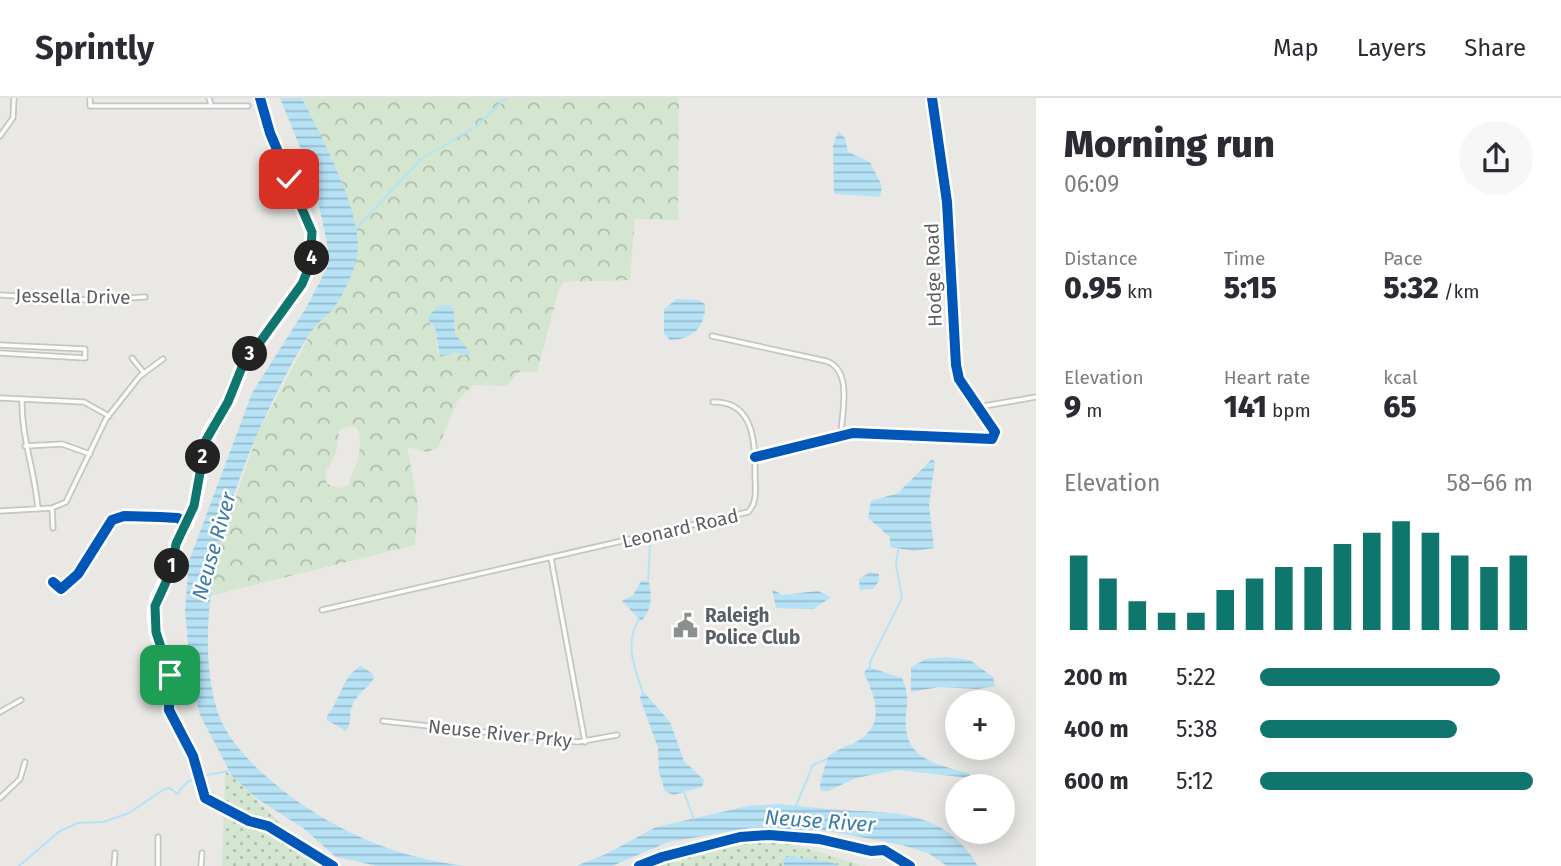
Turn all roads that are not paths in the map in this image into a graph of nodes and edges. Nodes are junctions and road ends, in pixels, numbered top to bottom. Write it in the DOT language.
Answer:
graph roads {
  1 [pos="15,98"];
  2 [pos="90,98"];
  3 [pos="209,98"];
  4 [pos="932,98"];
  5 [pos="211,105"];
  6 [pos="248,106"];
  7 [pos="0,136"];
  8 [pos="0,295"];
  9 [pos="145,297"];
  10 [pos="712,335"];
  11 [pos="0,345"];
  12 [pos="0,354"];
  13 [pos="132,358"];
  14 [pos="163,359"];
  15 [pos="144,373"];
  16 [pos="1036,397"];
  17 [pos="0,398"];
  18 [pos="22,399"];
  19 [pos="713,402"];
  20 [pos="978,407"];
  21 [pos="108,416"];
  22 [pos="841,434"];
  23 [pos="25,446"];
  24 [pos="90,454"];
  25 [pos="755,457"];
  26 [pos="52,508"];
  27 [pos="38,509"];
  28 [pos="0,511"];
  29 [pos="53,528"];
  30 [pos="551,558"];
  31 [pos="322,610"];
  32 [pos="21,699"];
  33 [pos="0,712"];
  34 [pos="383,721"];
  35 [pos="617,735"];
  36 [pos="584,742"];
  37 [pos="25,762"];
  38 [pos="0,798"];
  39 [pos="158,837"];
  40 [pos="114,853"];
  41 [pos="202,853"];
  42 [pos="114,866"];
  43 [pos="158,866"];
  44 [pos="201,866"];
  1 -- 7 [label="street"];
  2 -- 5 [label="street"];
  3 -- 5 [label="street"];
  4 -- 20 [label="street, Hodge Road"];
  5 -- 6 [label="street"];
  8 -- 9 [label="street, Jessella Drive"];
  10 -- 22 [label="street"];
  11 -- 12 [label="street"];
  13 -- 15 [label="street"];
  14 -- 15 [label="street"];
  15 -- 21 [label="street"];
  16 -- 20 [label="street"];
  17 -- 18 [label="street"];
  18 -- 21 [label="street"];
  18 -- 23 [label="street"];
  19 -- 25 [label="street, Leonard Road"];
  20 -- 22 [label="street, Hodge Road"];
  21 -- 24 [label="street"];
  22 -- 25 [label="street"];
  23 -- 24 [label="street"];
  23 -- 27 [label="street"];
  24 -- 26 [label="street"];
  25 -- 30 [label="street, Leonard Road"];
  26 -- 27 [label="street"];
  26 -- 29 [label="street"];
  27 -- 28 [label="street"];
  30 -- 31 [label="street, Leonard Road"];
  30 -- 36 [label="street"];
  32 -- 33 [label="street"];
  34 -- 36 [label="street, Neuse River Prky"];
  35 -- 36 [label="street, Neuse River Prky"];
  37 -- 38 [label="street"];
  39 -- 43 [label="street"];
  40 -- 42 [label="street"];
  41 -- 44 [label="street"];
}
